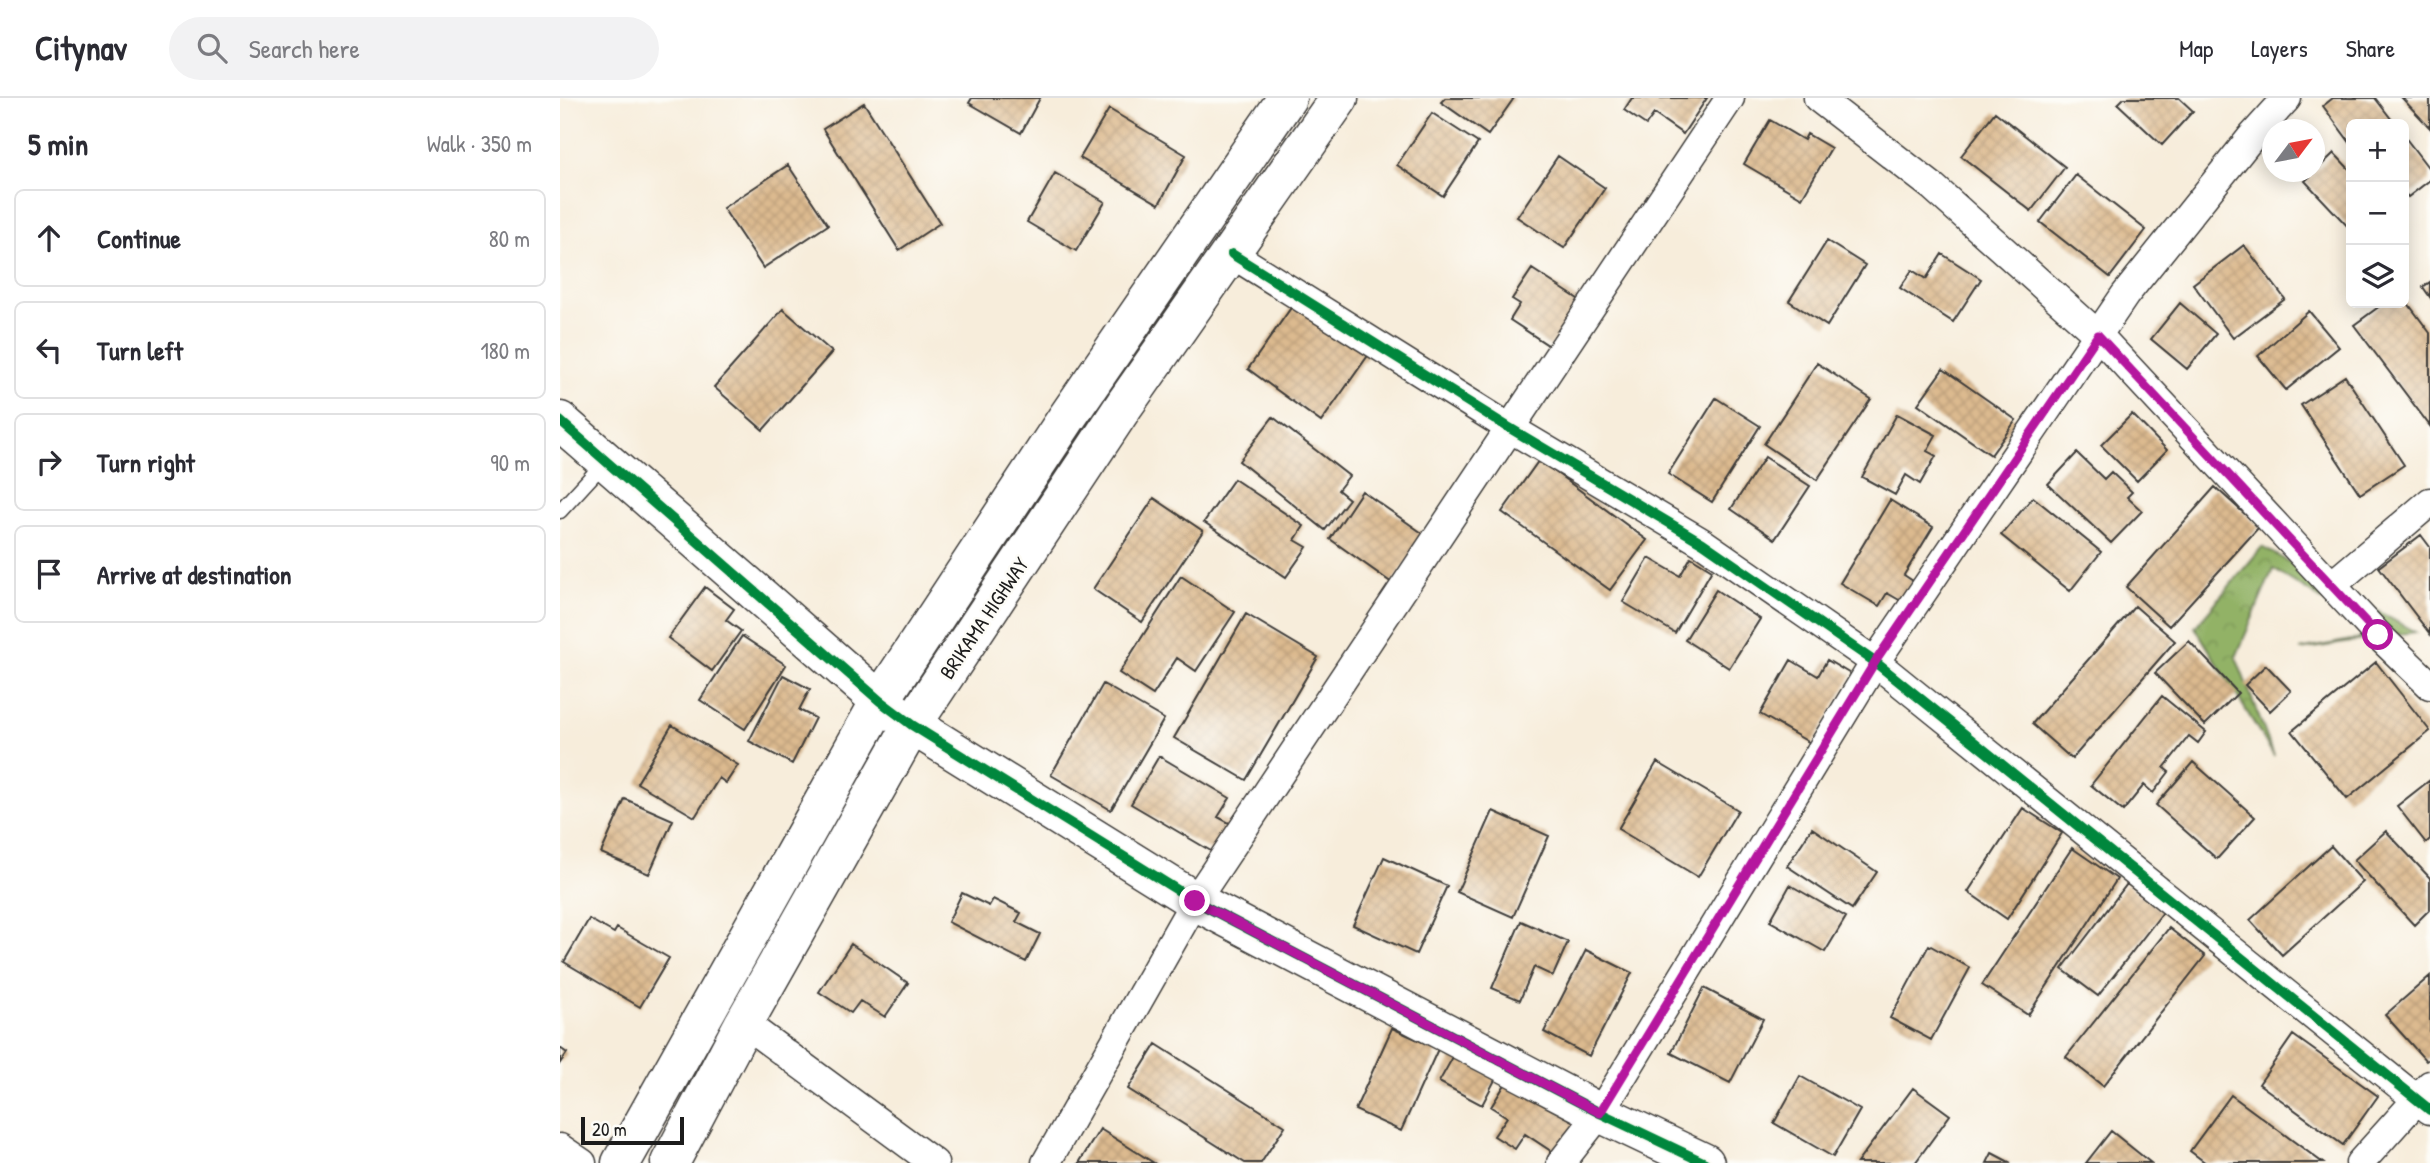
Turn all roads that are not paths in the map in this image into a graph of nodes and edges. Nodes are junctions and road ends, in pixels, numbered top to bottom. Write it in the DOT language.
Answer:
graph roads {
  1 [pos="1287,98"];
  2 [pos="1339,98"];
  3 [pos="1730,98"];
  4 [pos="1818,98"];
  5 [pos="2287,98"];
  6 [pos="1231,254"];
  7 [pos="2098,335"];
  8 [pos="560,421"];
  9 [pos="1508,427"];
  10 [pos="605,462"];
  11 [pos="2430,502"];
  12 [pos="560,511"];
  13 [pos="2332,585"];
  14 [pos="1875,662"];
  15 [pos="2430,685"];
  16 [pos="880,701"];
  17 [pos="912,725"];
  18 [pos="1195,901"];
  19 [pos="744,1023"];
  20 [pos="2426,1098"];
  21 [pos="1600,1113"];
  22 [pos="560,1147"];
  23 [pos="582,1163"];
  24 [pos="621,1163"];
  25 [pos="670,1163"];
  26 [pos="934,1163"];
  27 [pos="1046,1163"];
  28 [pos="1561,1163"];
  29 [pos="1705,1163"];
  30 [pos="2360,1163"];
  1 -- 16 [label="main road, BRIKAMA HIGHWAY"];
  2 -- 6 [label="main road, BRIKAMA HIGHWAY"];
  3 -- 9 [label="street"];
  4 -- 7 [label="street"];
  5 -- 7 [label="street"];
  6 -- 9 [label="street"];
  6 -- 17 [label="main road, BRIKAMA HIGHWAY"];
  7 -- 13 [label="street"];
  7 -- 14 [label="street"];
  8 -- 10 [label="main road"];
  9 -- 14 [label="street"];
  9 -- 18 [label="street"];
  10 -- 12 [label="lane"];
  10 -- 16 [label="main road"];
  11 -- 13 [label="street"];
  13 -- 15 [label="street"];
  14 -- 20 [label="street"];
  14 -- 21 [label="street"];
  16 -- 17 [label="main road"];
  16 -- 24 [label="main road, BRIKAMA HIGHWAY"];
  17 -- 18 [label="main road"];
  17 -- 19 [label="main road, BRIKAMA HIGHWAY"];
  18 -- 21 [label="main road"];
  18 -- 27 [label="street"];
  19 -- 25 [label="main road, BRIKAMA HIGHWAY"];
  19 -- 26 [label="street"];
  20 -- 30 [label="street"];
  21 -- 28 [label="street"];
  21 -- 29 [label="main road"];
  22 -- 23 [label="street"];
}
